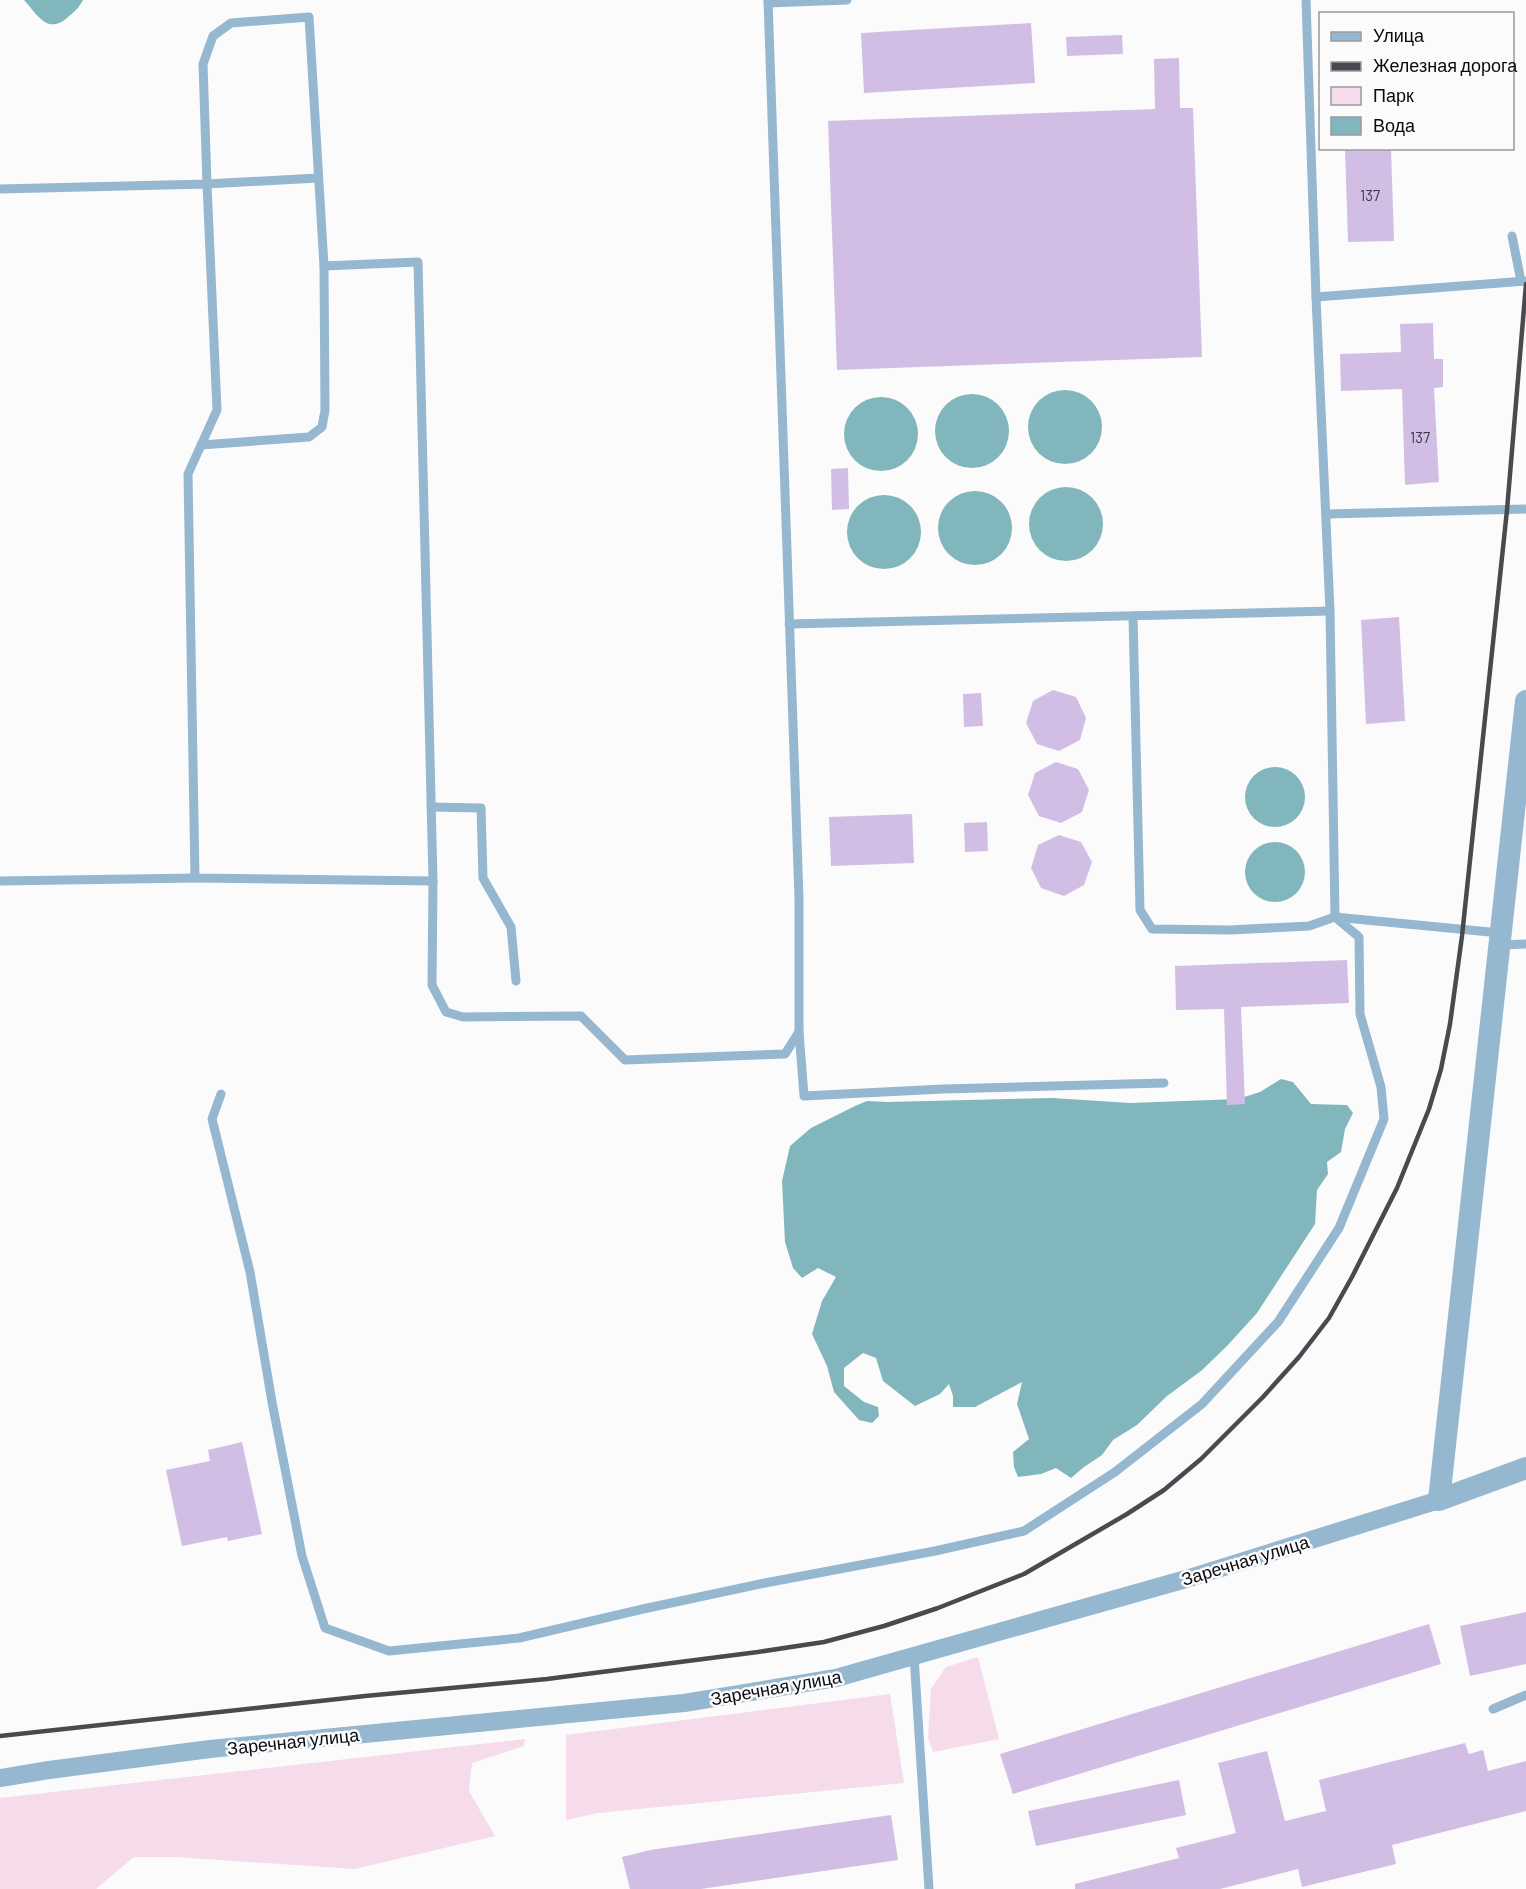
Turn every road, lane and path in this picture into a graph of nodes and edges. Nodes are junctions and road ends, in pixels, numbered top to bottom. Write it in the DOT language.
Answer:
graph roads {
  1 [pos="847,0"];
  2 [pos="1306,0"];
  3 [pos="768,2"];
  4 [pos="318,178"];
  5 [pos="207,184"];
  6 [pos="0,189"];
  7 [pos="1512,236"];
  8 [pos="324,266"];
  9 [pos="1524,281"];
  10 [pos="1316,297"];
  11 [pos="201,445"];
  12 [pos="1526,509"];
  13 [pos="1327,514"];
  14 [pos="1330,611"];
  15 [pos="1133,616"];
  16 [pos="789,624"];
  17 [pos="1526,700"];
  18 [pos="431,807"];
  19 [pos="195,878"];
  20 [pos="0,880"];
  21 [pos="433,881"];
  22 [pos="1335,917"];
  23 [pos="1501,939"];
  24 [pos="1526,944"];
  25 [pos="516,981"];
  26 [pos="799,1032"];
  27 [pos="1164,1083"];
  28 [pos="220,1094"];
  29 [pos="1526,1468"];
  30 [pos="1439,1500"];
  31 [pos="914,1656"];
  32 [pos="1526,1695"];
  33 [pos="1493,1709"];
  34 [pos="0,1778"];
  35 [pos="928,1889"];
  1 -- 3 [label="lane"];
  2 -- 10 [label="lane"];
  3 -- 16 [label="lane"];
  4 -- 5 [label="lane"];
  4 -- 5 [label="lane"];
  4 -- 8 [label="lane"];
  5 -- 6 [label="lane"];
  5 -- 11 [label="lane"];
  7 -- 9 [label="lane"];
  8 -- 11 [label="lane"];
  8 -- 18 [label="lane"];
  9 -- 10 [label="lane"];
  10 -- 13 [label="lane"];
  11 -- 19 [label="lane"];
  12 -- 13 [label="lane"];
  13 -- 14 [label="lane"];
  14 -- 15 [label="lane"];
  14 -- 22 [label="lane"];
  15 -- 16 [label="lane"];
  15 -- 22 [label="lane"];
  16 -- 26 [label="lane"];
  17 -- 23 [label="street"];
  18 -- 21 [label="lane"];
  18 -- 25 [label="lane"];
  19 -- 20 [label="lane"];
  19 -- 21 [label="lane"];
  21 -- 26 [label="lane"];
  22 -- 23 [label="lane"];
  22 -- 28 [label="lane"];
  23 -- 24 [label="lane"];
  23 -- 30 [label="street"];
  26 -- 27 [label="lane"];
  29 -- 30 [label="street, Заречная улица"];
  30 -- 31 [label="street, Заречная улица"];
  31 -- 34 [label="street, Заречная улица"];
  31 -- 35 [label="lane"];
  32 -- 33 [label="lane"];
}
